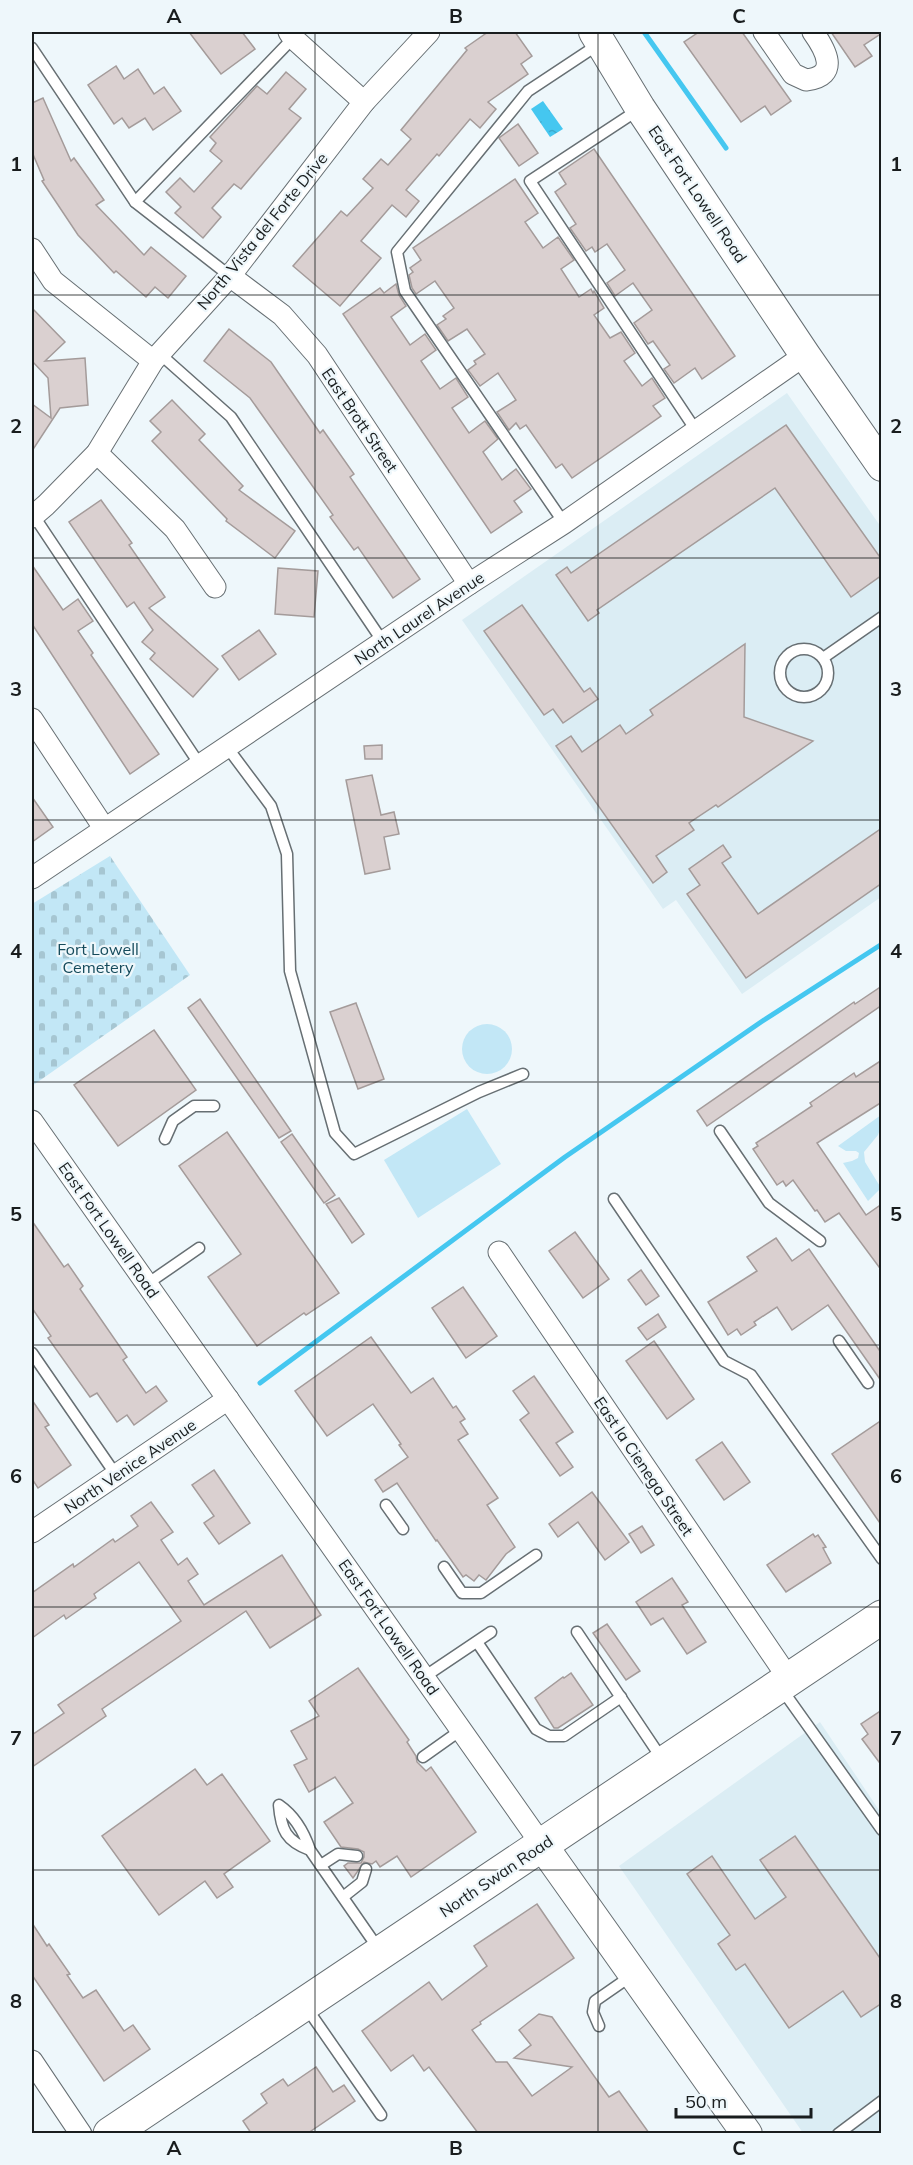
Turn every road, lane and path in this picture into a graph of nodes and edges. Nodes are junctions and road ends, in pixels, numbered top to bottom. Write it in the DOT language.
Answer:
graph roads {
  1 [pos="429,32"];
  2 [pos="764,32"];
  3 [pos="813,32"];
  4 [pos="294,34"];
  5 [pos="598,37"];
  6 [pos="32,48"];
  7 [pos="364,102"];
  8 [pos="640,108"];
  9 [pos="135,202"];
  10 [pos="32,249"];
  11 [pos="230,276"];
  12 [pos="805,355"];
  13 [pos="156,357"];
  14 [pos="697,432"];
  15 [pos="97,453"];
  16 [pos="882,466"];
  17 [pos="32,515"];
  18 [pos="564,523"];
  19 [pos="469,584"];
  20 [pos="215,587"];
  21 [pos="882,617"];
  22 [pos="383,642"];
  23 [pos="823,658"];
  24 [pos="32,719"];
  25 [pos="227,747"];
  26 [pos="200,765"];
  27 [pos="104,828"];
  28 [pos="32,878"];
  29 [pos="523,1074"];
  30 [pos="214,1106"];
  31 [pos="32,1121"];
  32 [pos="720,1131"];
  33 [pos="165,1139"];
  34 [pos="614,1199"];
  35 [pos="820,1241"];
  36 [pos="199,1248"];
  37 [pos="499,1252"];
  38 [pos="147,1284"];
  39 [pos="839,1341"];
  40 [pos="32,1353"];
  41 [pos="868,1383"];
  42 [pos="228,1399"];
  43 [pos="116,1475"];
  44 [pos="386,1505"];
  45 [pos="403,1529"];
  46 [pos="32,1532"];
  47 [pos="536,1555"];
  48 [pos="882,1559"];
  49 [pos="444,1567"];
  50 [pos="882,1617"];
  51 [pos="491,1632"];
  52 [pos="577,1632"];
  53 [pos="477,1642"];
  54 [pos="424,1677"];
  55 [pos="784,1682"];
  56 [pos="621,1697"];
  57 [pos="461,1730"];
  58 [pos="423,1757"];
  59 [pos="664,1762"];
  60 [pos="882,1830"];
  61 [pos="542,1845"];
  62 [pos="310,1850"];
  63 [pos="357,1856"];
  64 [pos="321,1865"];
  65 [pos="366,1869"];
  66 [pos="342,1897"];
  67 [pos="381,1953"];
  68 [pos="633,1974"];
  69 [pos="304,2004"];
  70 [pos="599,2026"];
  71 [pos="32,2061"];
  72 [pos="882,2101"];
  73 [pos="381,2115"];
  74 [pos="81,2133"];
  75 [pos="110,2133"];
  76 [pos="747,2133"];
  77 [pos="838,2133"];
  1 -- 7 [label="street, North Vista del Forte Drive"];
  2 -- 3 [label="street"];
  4 -- 7 [label="street"];
  4 -- 9 [label="lane"];
  5 -- 8 [label="main road, East Fort Lowell Road"];
  5 -- 18 [label="lane"];
  6 -- 9 [label="lane"];
  7 -- 11 [label="street, North Vista del Forte Drive"];
  8 -- 12 [label="main road, East Fort Lowell Road"];
  8 -- 14 [label="lane"];
  9 -- 11 [label="lane"];
  10 -- 13 [label="street"];
  11 -- 13 [label="street, North Vista del Forte Drive"];
  11 -- 19 [label="street, East Brott Street"];
  12 -- 14 [label="street, North Laurel Avenue"];
  12 -- 16 [label="main road, East Fort Lowell Road"];
  13 -- 15 [label="street, North Vista del Forte Drive"];
  13 -- 22 [label="lane"];
  14 -- 18 [label="street, North Laurel Avenue"];
  15 -- 17 [label="street, North Vista del Forte Drive"];
  15 -- 20 [label="street"];
  17 -- 26 [label="lane"];
  18 -- 19 [label="street, North Laurel Avenue"];
  19 -- 22 [label="street, North Laurel Avenue"];
  21 -- 23 [label="lane"];
  22 -- 25 [label="street, North Laurel Avenue"];
  23 -- 23 [label="lane"];
  24 -- 27 [label="street"];
  25 -- 26 [label="street, North Laurel Avenue"];
  25 -- 29 [label="lane"];
  26 -- 27 [label="street, North Laurel Avenue"];
  27 -- 28 [label="street, North Laurel Avenue"];
  30 -- 33 [label="lane"];
  31 -- 38 [label="street, East Fort Lowell Road"];
  32 -- 35 [label="lane"];
  34 -- 48 [label="lane"];
  36 -- 38 [label="lane"];
  37 -- 55 [label="street, East la Cienega Street"];
  38 -- 42 [label="street, East Fort Lowell Road"];
  39 -- 41 [label="lane"];
  40 -- 43 [label="lane"];
  42 -- 43 [label="street, North Venice Avenue"];
  42 -- 54 [label="street, East Fort Lowell Road"];
  43 -- 46 [label="street, North Venice Avenue"];
  44 -- 45 [label="lane"];
  47 -- 49 [label="lane"];
  50 -- 55 [label="main road, North Swan Road"];
  51 -- 53 [label="lane"];
  52 -- 56 [label="lane"];
  53 -- 54 [label="lane"];
  53 -- 56 [label="lane"];
  54 -- 57 [label="street, East Fort Lowell Road"];
  55 -- 59 [label="main road, North Swan Road"];
  55 -- 60 [label="lane"];
  56 -- 59 [label="lane"];
  57 -- 58 [label="lane"];
  57 -- 61 [label="street, East Fort Lowell Road"];
  59 -- 61 [label="main road, North Swan Road"];
  61 -- 67 [label="main road, North Swan Road"];
  61 -- 68 [label="main road, East Fort Lowell Road"];
  62 -- 64 [label="lane"];
  63 -- 64 [label="lane"];
  64 -- 66 [label="lane"];
  65 -- 66 [label="lane"];
  66 -- 67 [label="lane"];
  67 -- 69 [label="main road, North Swan Road"];
  68 -- 70 [label="lane"];
  68 -- 76 [label="main road, East Fort Lowell Road"];
  69 -- 73 [label="lane"];
  69 -- 75 [label="main road, North Swan Road"];
  71 -- 74 [label="street"];
  72 -- 77 [label="lane"];
}
